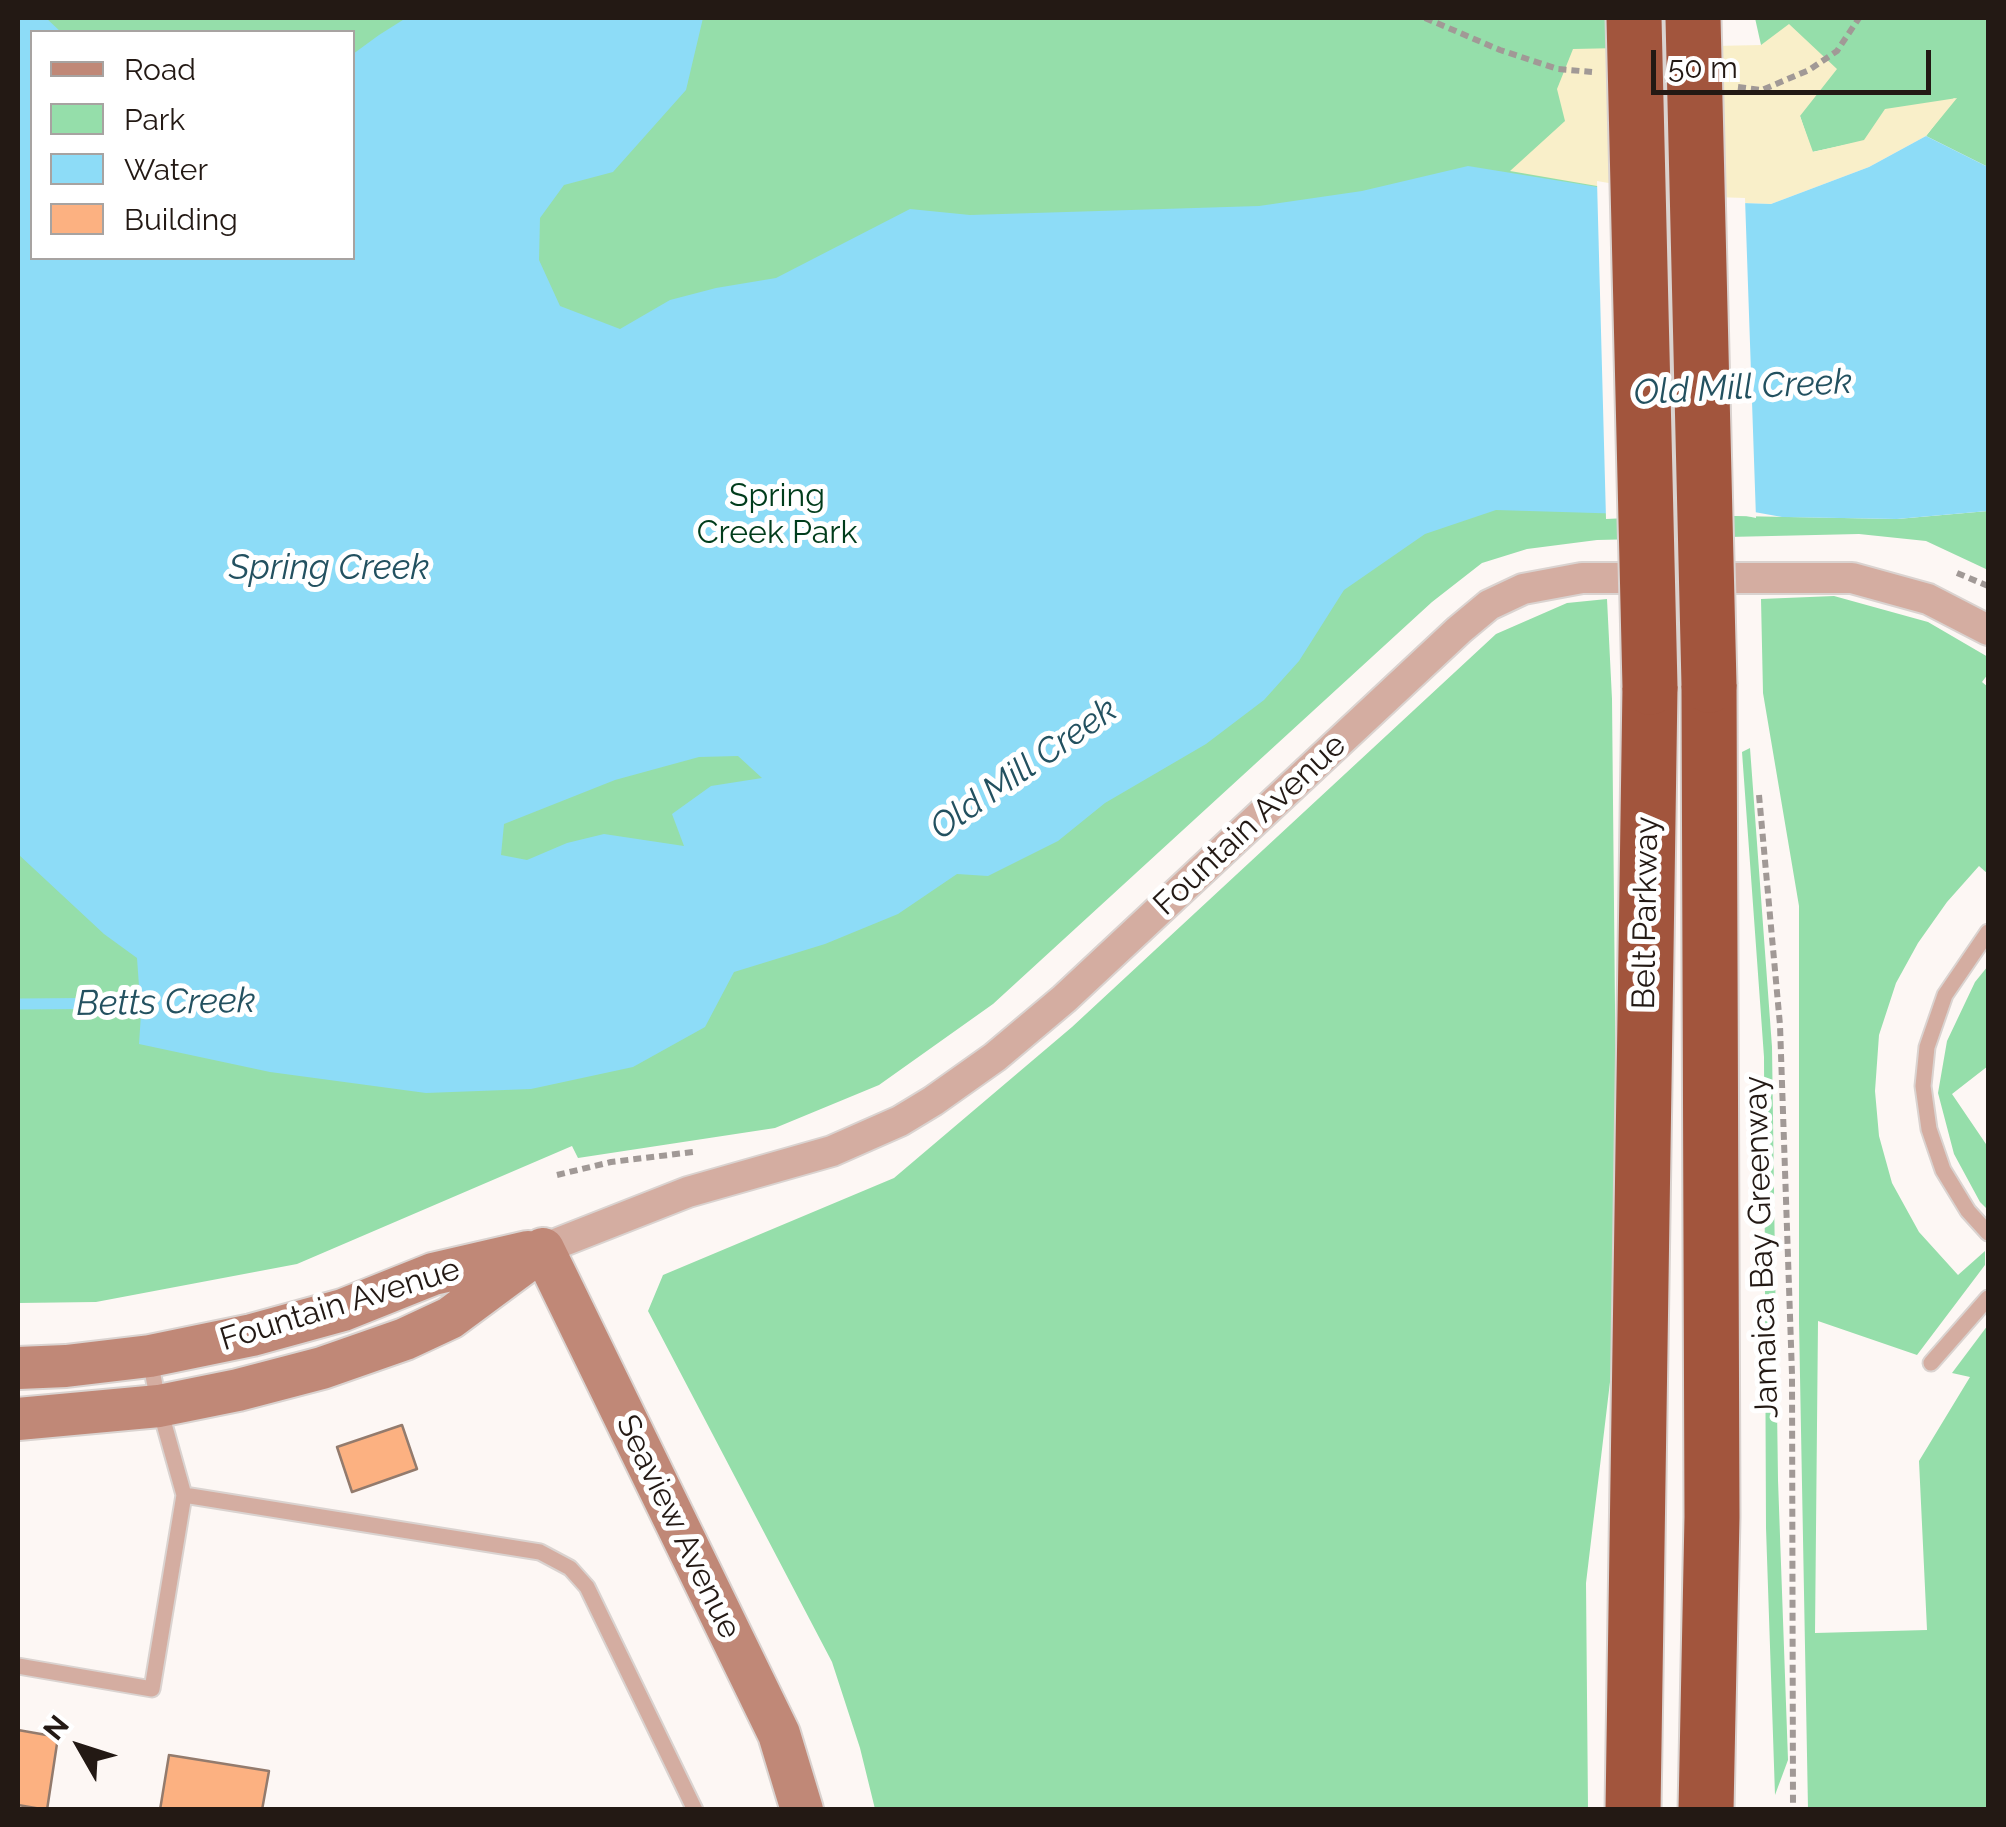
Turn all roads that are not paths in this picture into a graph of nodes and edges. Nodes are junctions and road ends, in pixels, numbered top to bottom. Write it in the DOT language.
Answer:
graph roads {
  1 [pos="1634,18"];
  2 [pos="1693,18"];
  3 [pos="1988,630"];
  4 [pos="1988,932"];
  5 [pos="1988,1234"];
  6 [pos="543,1249"];
  7 [pos="1988,1298"];
  8 [pos="150,1356"];
  9 [pos="1931,1363"];
  10 [pos="18,1368"];
  11 [pos="159,1406"];
  12 [pos="18,1418"];
  13 [pos="184,1496"];
  14 [pos="1712,1517"];
  15 [pos="18,1666"];
  16 [pos="695,1810"];
  17 [pos="802,1810"];
  18 [pos="1633,1810"];
  19 [pos="1706,1810"];
  20 [pos="1740,1810"];
  1 -- 18 [label="highway, Belt Parkway, bridge"];
  2 -- 14 [label="highway, Belt Parkway, bridge"];
  3 -- 6 [label="street, Fountain Avenue"];
  4 -- 5 [label="lane"];
  6 -- 8 [label="main road, Fountain Avenue"];
  6 -- 11 [label="main road, Fountain Avenue"];
  6 -- 17 [label="main road, Seaview Avenue"];
  7 -- 9 [label="lane"];
  8 -- 10 [label="main road, Fountain Avenue"];
  8 -- 11 [label="lane"];
  11 -- 12 [label="main road, Fountain Avenue"];
  11 -- 13 [label="lane"];
  13 -- 15 [label="lane"];
  13 -- 16 [label="lane"];
  14 -- 19 [label="highway, Belt Parkway"];
  14 -- 20 [label="highway"];
}
